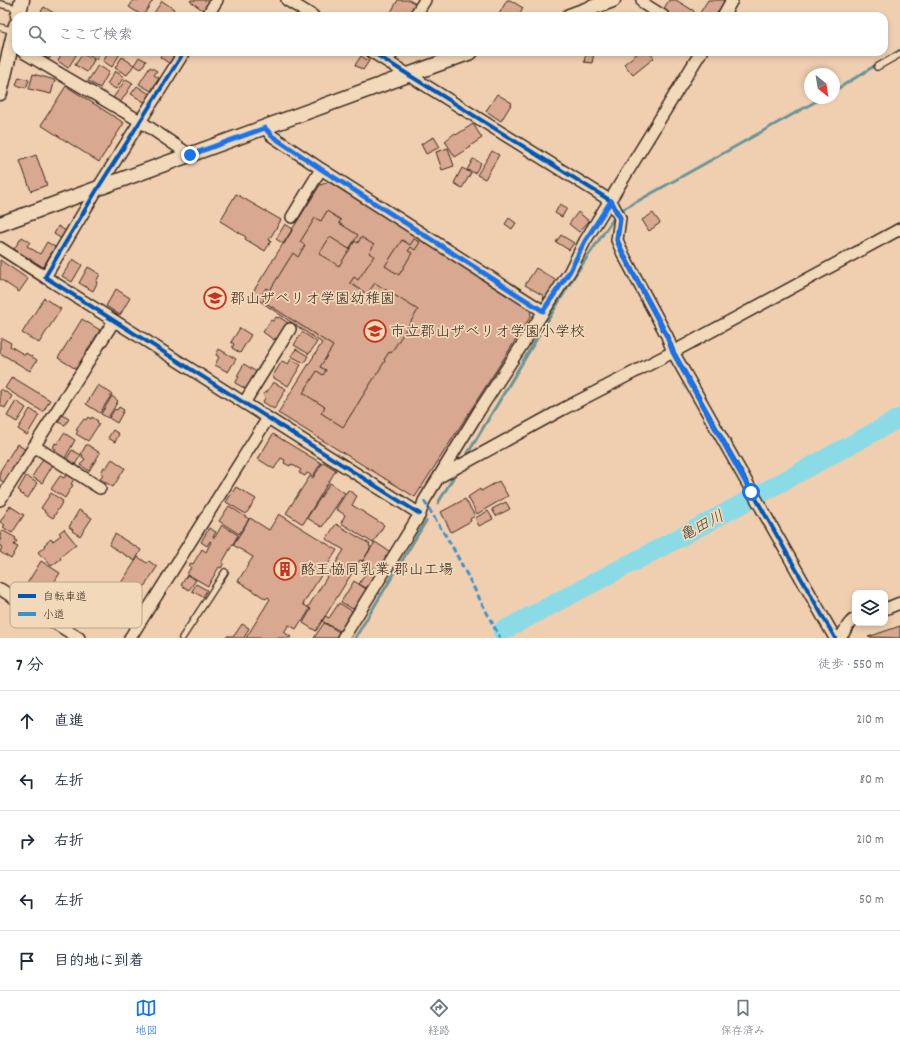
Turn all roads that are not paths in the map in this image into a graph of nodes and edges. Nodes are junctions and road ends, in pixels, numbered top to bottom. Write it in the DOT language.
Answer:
graph roads {
  1 [pos="217,0"];
  2 [pos="287,0"];
  3 [pos="425,0"];
  4 [pos="613,0"];
  5 [pos="642,0"];
  6 [pos="732,0"];
  7 [pos="0,4"];
  8 [pos="20,8"];
  9 [pos="210,12"];
  10 [pos="306,12"];
  11 [pos="418,12"];
  12 [pos="580,12"];
  13 [pos="657,12"];
  14 [pos="725,12"];
  15 [pos="0,27"];
  16 [pos="12,28"];
  17 [pos="900,54"];
  18 [pos="13,56"];
  19 [pos="30,56"];
  20 [pos="181,56"];
  21 [pos="460,56"];
  22 [pos="699,56"];
  23 [pos="390,57"];
  24 [pos="877,67"];
  25 [pos="408,75"];
  26 [pos="0,93"];
  27 [pos="140,121"];
  28 [pos="265,128"];
  29 [pos="190,155"];
  30 [pos="321,169"];
  31 [pos="98,188"];
  32 [pos="612,204"];
  33 [pos="292,217"];
  34 [pos="0,224"];
  35 [pos="900,229"];
  36 [pos="0,248"];
  37 [pos="45,277"];
  38 [pos="543,311"];
  39 [pos="114,321"];
  40 [pos="290,330"];
  41 [pos="673,352"];
  42 [pos="244,403"];
  43 [pos="268,418"];
  44 [pos="34,446"];
  45 [pos="439,477"];
  46 [pos="100,488"];
  47 [pos="0,500"];
  48 [pos="420,514"];
  49 [pos="225,572"];
  50 [pos="0,589"];
  51 [pos="10,595"];
  52 [pos="900,603"];
  53 [pos="888,608"];
  54 [pos="142,619"];
  55 [pos="852,621"];
  56 [pos="63,628"];
  57 [pos="136,628"];
  58 [pos="79,638"];
  59 [pos="130,638"];
  60 [pos="182,638"];
  61 [pos="343,638"];
  62 [pos="835,638"];
  63 [pos="839,638"];
  1 -- 9 [label="street"];
  2 -- 10 [label="street"];
  3 -- 11 [label="street"];
  4 -- 12 [label="street"];
  5 -- 13 [label="street"];
  6 -- 14 [label="street"];
  7 -- 8 [label="lane"];
  15 -- 16 [label="lane"];
  17 -- 24 [label="lane"];
  18 -- 26 [label="street"];
  19 -- 27 [label="street"];
  20 -- 27 [label="street"];
  21 -- 25 [label="street"];
  22 -- 32 [label="street"];
  23 -- 25 [label="street"];
  25 -- 28 [label="street"];
  25 -- 32 [label="street"];
  27 -- 29 [label="street"];
  27 -- 31 [label="street"];
  28 -- 29 [label="street"];
  28 -- 30 [label="street"];
  29 -- 31 [label="street"];
  30 -- 33 [label="street"];
  30 -- 38 [label="street"];
  31 -- 34 [label="street"];
  31 -- 37 [label="street"];
  32 -- 38 [label="street"];
  32 -- 41 [label="street"];
  35 -- 41 [label="street"];
  36 -- 37 [label="street"];
  37 -- 39 [label="street"];
  38 -- 45 [label="street"];
  39 -- 42 [label="street"];
  39 -- 44 [label="street"];
  40 -- 42 [label="street"];
  41 -- 45 [label="street"];
  41 -- 62 [label="street"];
  42 -- 43 [label="street"];
  43 -- 48 [label="street"];
  43 -- 54 [label="street"];
  44 -- 46 [label="street"];
  44 -- 47 [label="street"];
  45 -- 48 [label="street"];
  48 -- 61 [label="street"];
  49 -- 60 [label="lane"];
  50 -- 51 [label="street"];
  52 -- 53 [label="street"];
  55 -- 63 [label="street"];
  56 -- 58 [label="street"];
  57 -- 59 [label="street"];
}
